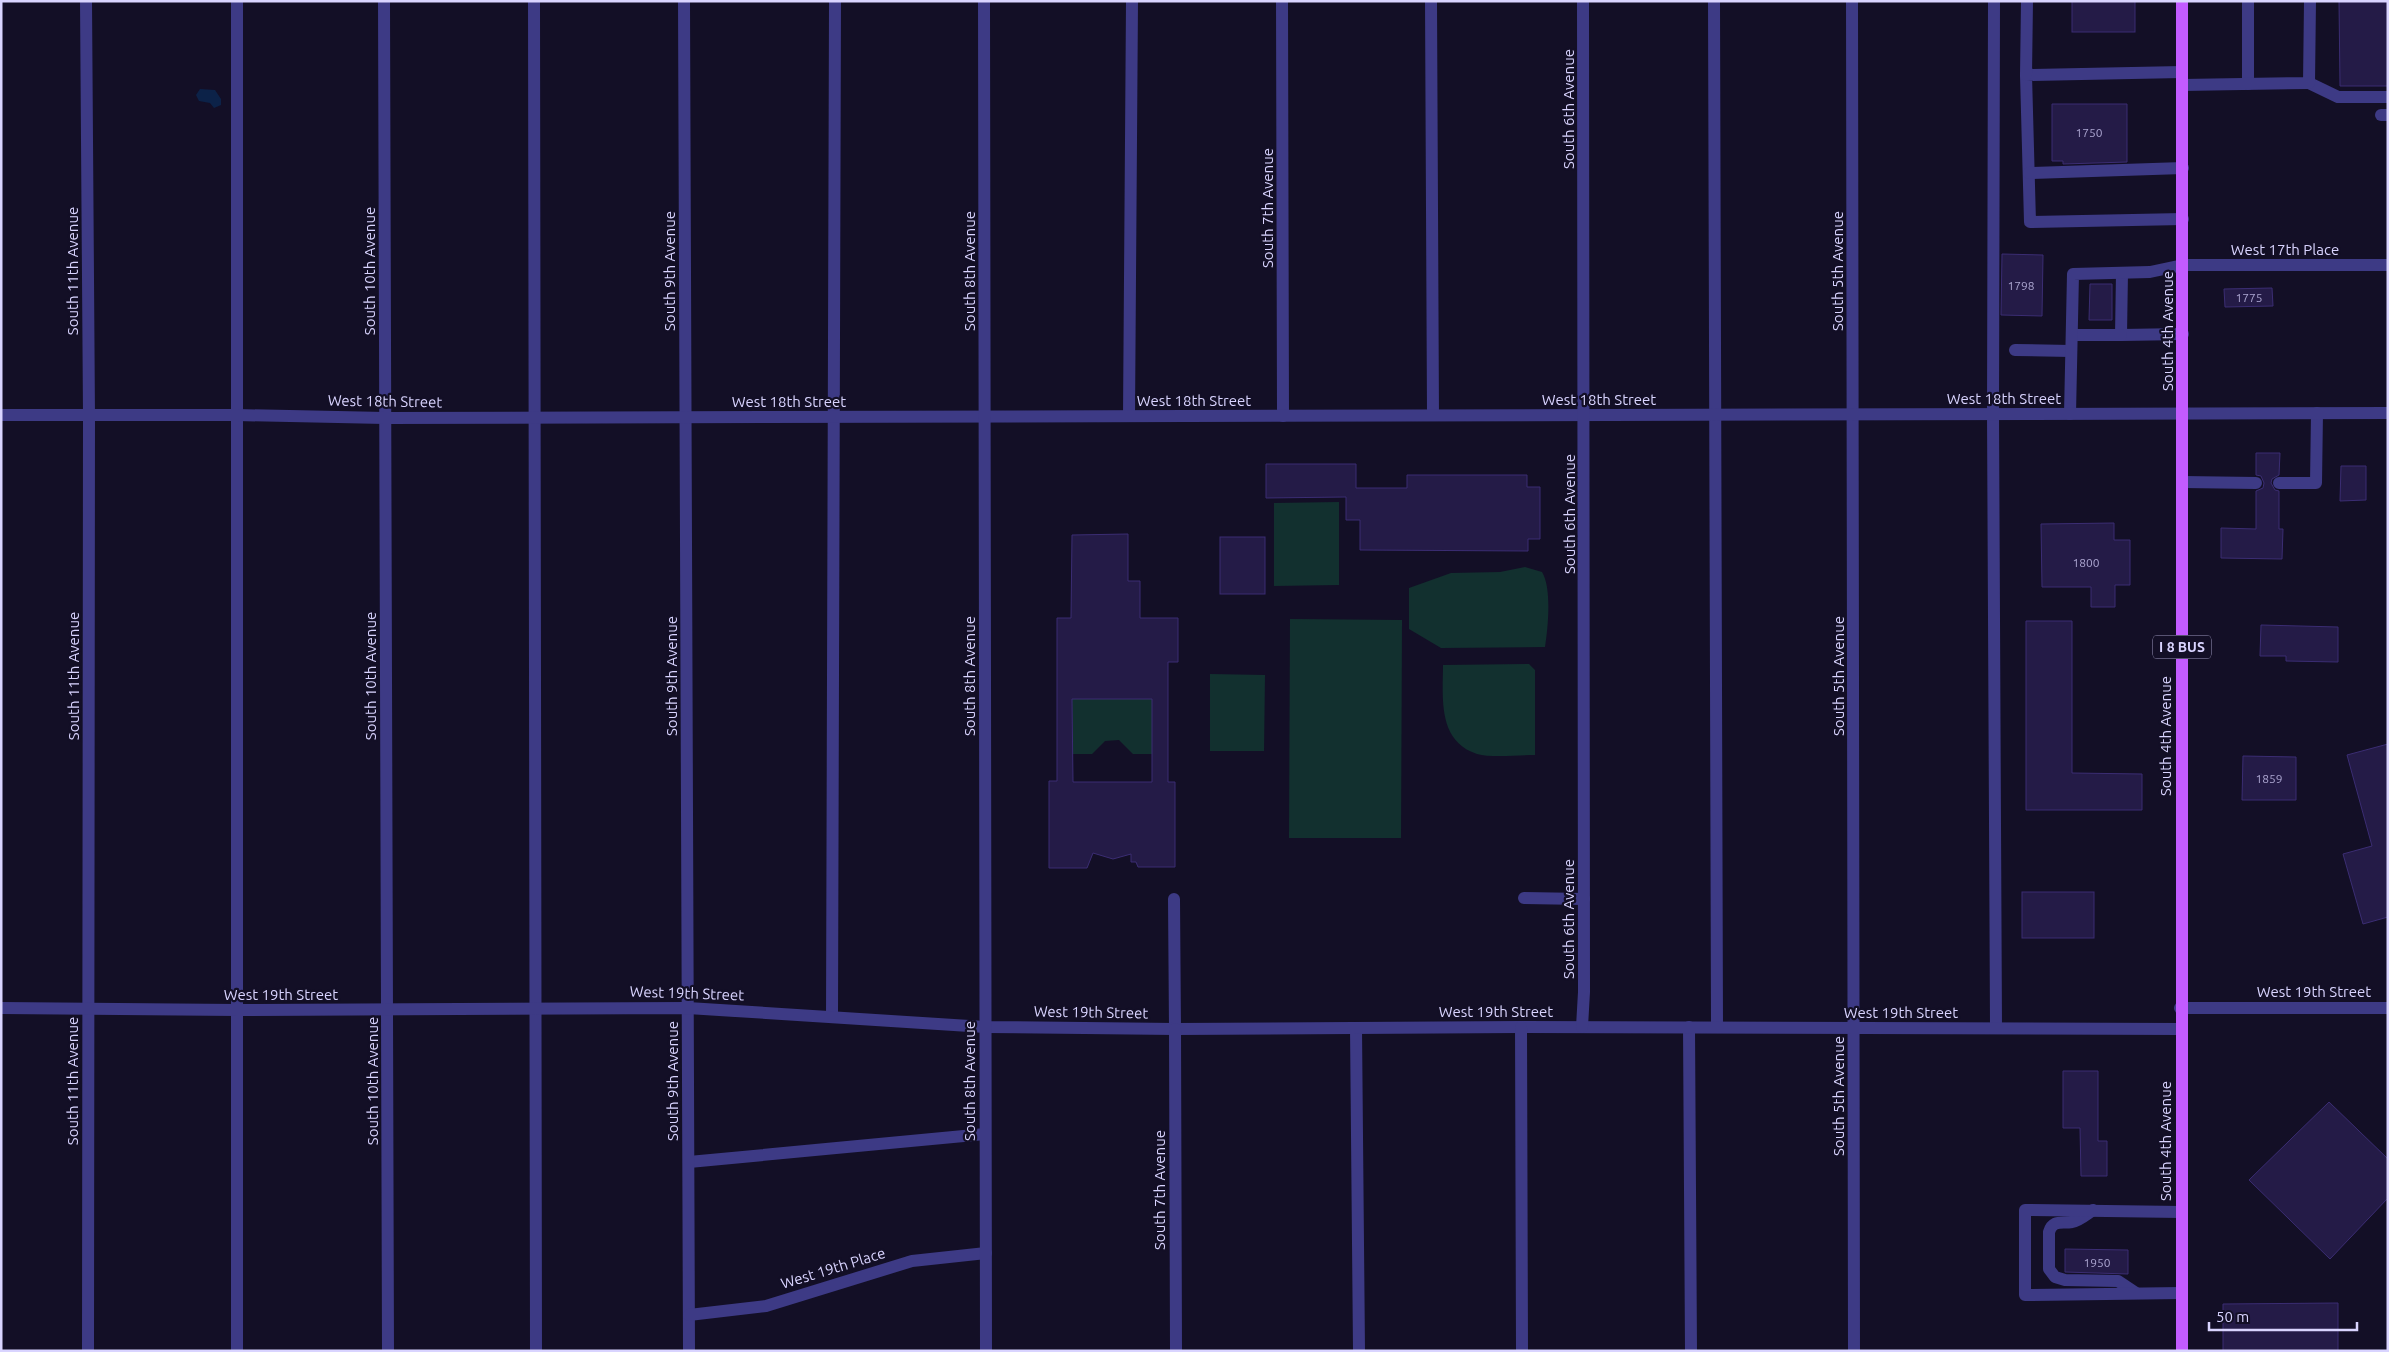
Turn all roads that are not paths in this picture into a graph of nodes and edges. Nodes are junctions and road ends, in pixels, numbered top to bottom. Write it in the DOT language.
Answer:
graph roads {
  1 [pos="86,1"];
  2 [pos="237,1"];
  3 [pos="384,1"];
  4 [pos="534,1"];
  5 [pos="684,1"];
  6 [pos="835,1"];
  7 [pos="984,1"];
  8 [pos="1132,1"];
  9 [pos="1282,1"];
  10 [pos="1431,1"];
  11 [pos="1583,1"];
  12 [pos="1714,1"];
  13 [pos="1852,1"];
  14 [pos="1994,1"];
  15 [pos="2027,1"];
  16 [pos="2182,1"];
  17 [pos="2248,1"];
  18 [pos="2310,1"];
  19 [pos="2182,72"];
  20 [pos="2026,75"];
  21 [pos="2310,83"];
  22 [pos="2248,84"];
  23 [pos="2182,85"];
  24 [pos="2388,97"];
  25 [pos="2183,168"];
  26 [pos="2029,173"];
  27 [pos="2183,219"];
  28 [pos="2183,265"];
  29 [pos="2388,265"];
  30 [pos="2122,273"];
  31 [pos="2183,334"];
  32 [pos="2072,335"];
  33 [pos="2121,335"];
  34 [pos="2015,350"];
  35 [pos="2071,351"];
  36 [pos="2317,413"];
  37 [pos="2388,413"];
  38 [pos="1854,414"];
  39 [pos="1993,414"];
  40 [pos="2070,414"];
  41 [pos="2183,414"];
  42 [pos="1,415"];
  43 [pos="237,415"];
  44 [pos="1433,415"];
  45 [pos="1585,415"];
  46 [pos="1715,415"];
  47 [pos="90,416"];
  48 [pos="986,416"];
  49 [pos="1129,416"];
  50 [pos="1283,416"];
  51 [pos="686,417"];
  52 [pos="834,417"];
  53 [pos="385,418"];
  54 [pos="536,418"];
  55 [pos="2183,482"];
  56 [pos="2256,483"];
  57 [pos="2279,483"];
  58 [pos="1524,898"];
  59 [pos="1174,899"];
  60 [pos="1584,899"];
  61 [pos="1,1008"];
  62 [pos="535,1008"];
  63 [pos="688,1008"];
  64 [pos="2180,1008"];
  65 [pos="2388,1008"];
  66 [pos="89,1009"];
  67 [pos="388,1009"];
  68 [pos="237,1010"];
  69 [pos="832,1016"];
  70 [pos="985,1026"];
  71 [pos="1521,1027"];
  72 [pos="1356,1028"];
  73 [pos="1582,1028"];
  74 [pos="1689,1028"];
  75 [pos="1717,1028"];
  76 [pos="1854,1028"];
  77 [pos="1996,1028"];
  78 [pos="1175,1029"];
  79 [pos="2180,1029"];
  80 [pos="985,1134"];
  81 [pos="688,1162"];
  82 [pos="2093,1210"];
  83 [pos="2181,1212"];
  84 [pos="986,1253"];
  85 [pos="2181,1292"];
  86 [pos="2136,1293"];
  87 [pos="689,1316"];
  88 [pos="88,1351"];
  89 [pos="238,1351"];
  90 [pos="388,1351"];
  91 [pos="536,1351"];
  92 [pos="689,1351"];
  93 [pos="986,1351"];
  94 [pos="1176,1351"];
  95 [pos="1359,1351"];
  96 [pos="1522,1351"];
  97 [pos="1691,1351"];
  98 [pos="1854,1351"];
  99 [pos="2182,1351"];
  1 -- 47 [label="street, South 11th Avenue"];
  2 -- 43 [label="street"];
  3 -- 53 [label="street, South 10th Avenue"];
  4 -- 54 [label="street"];
  5 -- 51 [label="street, South 9th Avenue"];
  6 -- 52 [label="street"];
  7 -- 48 [label="street, South 8th Avenue"];
  8 -- 49 [label="street"];
  9 -- 50 [label="street, South 7th Avenue"];
  10 -- 44 [label="street"];
  11 -- 45 [label="street, South 6th Avenue"];
  12 -- 46 [label="street"];
  13 -- 38 [label="street, South 5th Avenue"];
  14 -- 39 [label="street"];
  15 -- 20 [label="street"];
  16 -- 19 [label="main road, South 4th Avenue / I 8 BUS"];
  17 -- 22 [label="street"];
  18 -- 21 [label="street"];
  19 -- 20 [label="street"];
  19 -- 23 [label="main road, South 4th Avenue / I 8 BUS"];
  20 -- 26 [label="street"];
  21 -- 22 [label="street"];
  21 -- 24 [label="street"];
  22 -- 23 [label="street"];
  23 -- 25 [label="main road, South 4th Avenue / I 8 BUS"];
  25 -- 26 [label="street"];
  25 -- 27 [label="main road, South 4th Avenue / I 8 BUS"];
  26 -- 27 [label="street"];
  27 -- 28 [label="main road, South 4th Avenue / I 8 BUS"];
  28 -- 29 [label="street, West 17th Place"];
  28 -- 30 [label="street, West 17th Place"];
  28 -- 31 [label="main road, South 4th Avenue / I 8 BUS"];
  30 -- 32 [label="street, West 17th Place"];
  30 -- 33 [label="street"];
  31 -- 33 [label="street"];
  31 -- 41 [label="main road, South 4th Avenue / I 8 BUS"];
  32 -- 33 [label="street"];
  32 -- 35 [label="street"];
  34 -- 35 [label="street"];
  35 -- 40 [label="street"];
  36 -- 37 [label="street, West 18th Street"];
  36 -- 41 [label="street, West 18th Street"];
  36 -- 57 [label="street"];
  38 -- 39 [label="street, West 18th Street"];
  38 -- 46 [label="street, West 18th Street"];
  38 -- 76 [label="street, South 5th Avenue"];
  39 -- 40 [label="street, West 18th Street"];
  39 -- 77 [label="street"];
  40 -- 41 [label="street, West 18th Street"];
  41 -- 55 [label="main road, South 4th Avenue / I 8 BUS"];
  42 -- 47 [label="street, West 18th Street"];
  43 -- 47 [label="street, West 18th Street"];
  43 -- 53 [label="street, West 18th Street"];
  43 -- 68 [label="street"];
  44 -- 45 [label="street, West 18th Street"];
  44 -- 50 [label="street, West 18th Street"];
  45 -- 46 [label="street, West 18th Street"];
  45 -- 60 [label="street, South 6th Avenue"];
  46 -- 75 [label="street"];
  47 -- 66 [label="street, South 11th Avenue"];
  48 -- 49 [label="street, West 18th Street"];
  48 -- 52 [label="street, West 18th Street"];
  48 -- 70 [label="street, South 8th Avenue"];
  49 -- 50 [label="street, West 18th Street"];
  51 -- 52 [label="street, West 18th Street"];
  51 -- 54 [label="street, West 18th Street"];
  51 -- 63 [label="street, South 9th Avenue"];
  52 -- 69 [label="street"];
  53 -- 54 [label="street, West 18th Street"];
  53 -- 67 [label="street, South 10th Avenue"];
  54 -- 62 [label="street"];
  55 -- 56 [label="street"];
  55 -- 64 [label="main road, South 4th Avenue / I 8 BUS"];
  58 -- 60 [label="street"];
  59 -- 78 [label="street, South 7th Avenue"];
  60 -- 73 [label="street, South 6th Avenue"];
  61 -- 66 [label="street, West 19th Street"];
  62 -- 63 [label="street, West 19th Street"];
  62 -- 67 [label="street, West 19th Street"];
  62 -- 91 [label="street"];
  63 -- 69 [label="street, West 19th Street"];
  63 -- 81 [label="street, South 9th Avenue"];
  64 -- 65 [label="street, West 19th Street"];
  64 -- 79 [label="main road, South 4th Avenue / I 8 BUS"];
  66 -- 68 [label="street, West 19th Street"];
  66 -- 88 [label="street, South 11th Avenue"];
  67 -- 68 [label="street, West 19th Street"];
  67 -- 90 [label="street, South 10th Avenue"];
  68 -- 89 [label="street"];
  69 -- 70 [label="street, West 19th Street"];
  70 -- 78 [label="street, West 19th Street"];
  70 -- 80 [label="street, South 8th Avenue"];
  71 -- 72 [label="street, West 19th Street"];
  71 -- 73 [label="street, West 19th Street"];
  71 -- 96 [label="street"];
  72 -- 78 [label="street, West 19th Street"];
  72 -- 95 [label="street"];
  73 -- 74 [label="street, West 19th Street"];
  74 -- 75 [label="street, West 19th Street"];
  74 -- 97 [label="street"];
  75 -- 76 [label="street, West 19th Street"];
  76 -- 77 [label="street, West 19th Street"];
  76 -- 98 [label="street, South 5th Avenue"];
  77 -- 79 [label="street, West 19th Street"];
  78 -- 94 [label="street, South 7th Avenue"];
  79 -- 83 [label="main road, South 4th Avenue / I 8 BUS"];
  80 -- 81 [label="street"];
  80 -- 84 [label="street, South 8th Avenue"];
  81 -- 87 [label="street, South 9th Avenue"];
  82 -- 83 [label="street"];
  82 -- 86 [label="street"];
  82 -- 86 [label="street"];
  83 -- 85 [label="main road, South 4th Avenue / I 8 BUS"];
  84 -- 87 [label="street, West 19th Place"];
  84 -- 93 [label="street, South 8th Avenue"];
  85 -- 86 [label="street"];
  85 -- 99 [label="main road, South 4th Avenue / I 8 BUS"];
  87 -- 92 [label="street, South 9th Avenue"];
}
